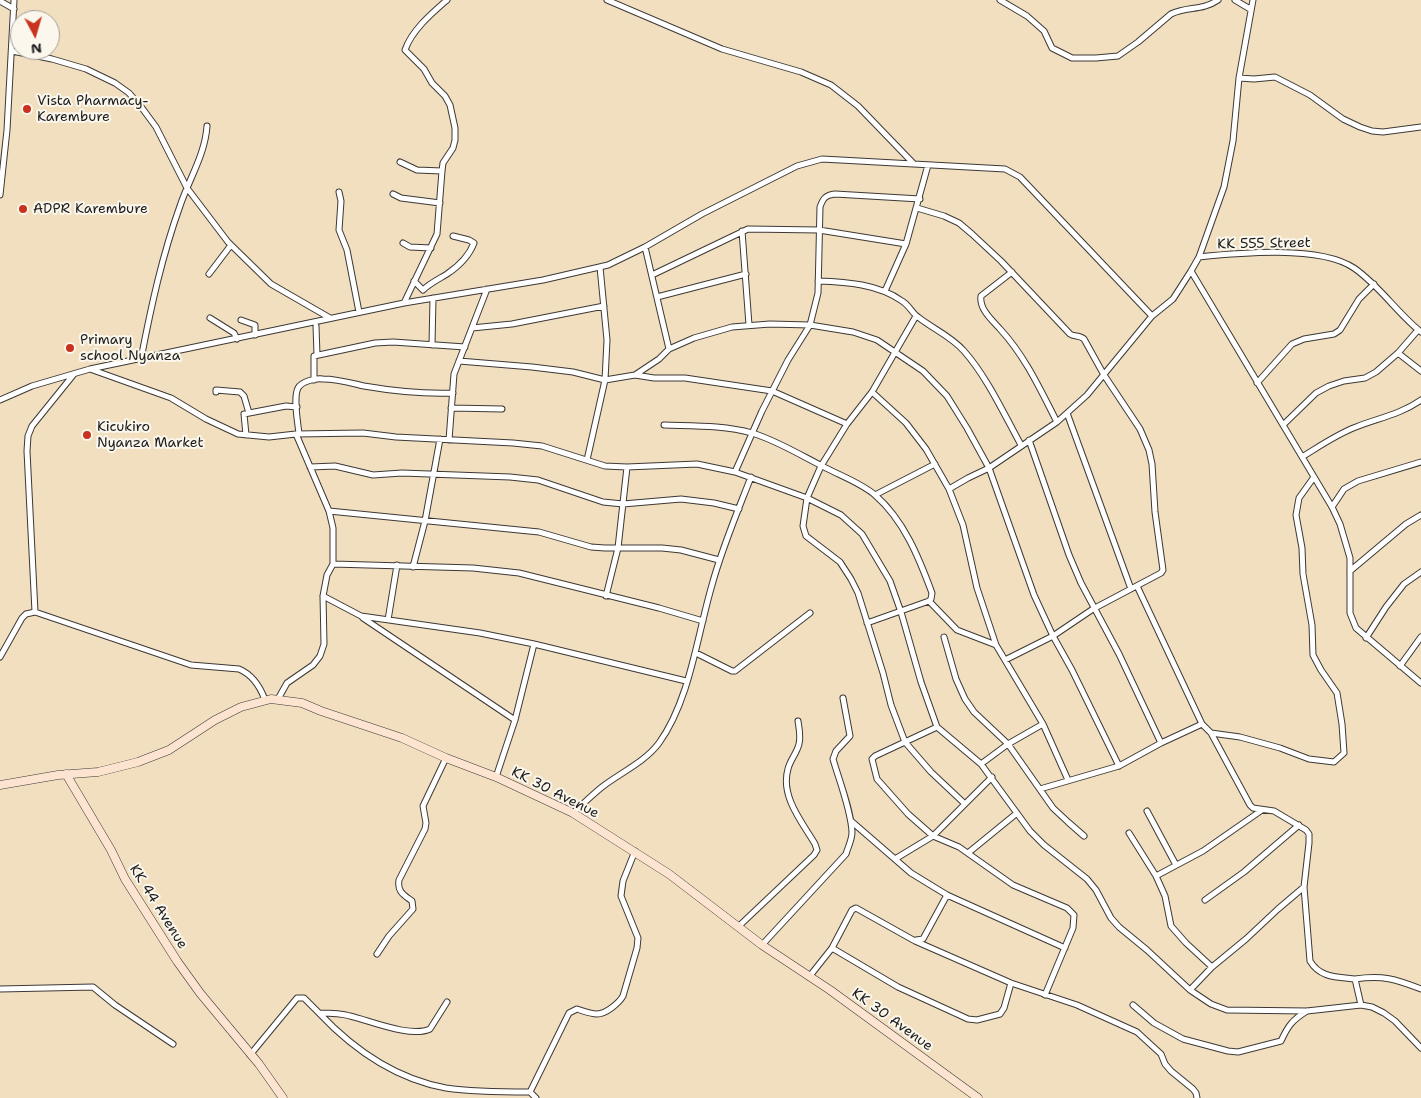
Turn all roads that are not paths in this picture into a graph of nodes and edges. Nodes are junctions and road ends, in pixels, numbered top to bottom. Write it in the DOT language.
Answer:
graph roads {
  1 [pos="14,0"];
  2 [pos="447,0"];
  3 [pos="608,0"];
  4 [pos="1000,0"];
  5 [pos="1218,0"];
  6 [pos="1235,0"];
  7 [pos="1253,0"];
  8 [pos="0,1"];
  9 [pos="1250,8"];
  10 [pos="14,9"];
  11 [pos="11,60"];
  12 [pos="55,60"];
  13 [pos="1239,78"];
  14 [pos="207,126"];
  15 [pos="1421,127"];
  16 [pos="400,162"];
  17 [pos="914,164"];
  18 [pos="928,165"];
  19 [pos="442,171"];
  20 [pos="187,188"];
  21 [pos="339,192"];
  22 [pos="392,194"];
  23 [pos="0,195"];
  24 [pos="920,198"];
  25 [pos="440,203"];
  26 [pos="917,208"];
  27 [pos="819,230"];
  28 [pos="742,231"];
  29 [pos="453,236"];
  30 [pos="403,244"];
  31 [pos="906,244"];
  32 [pos="231,245"];
  33 [pos="645,247"];
  34 [pos="430,248"];
  35 [pos="1199,257"];
  36 [pos="600,267"];
  37 [pos="1012,272"];
  38 [pos="1191,272"];
  39 [pos="208,274"];
  40 [pos="746,274"];
  41 [pos="652,275"];
  42 [pos="414,281"];
  43 [pos="818,281"];
  44 [pos="1374,284"];
  45 [pos="487,288"];
  46 [pos="885,291"];
  47 [pos="658,297"];
  48 [pos="433,298"];
  49 [pos="404,303"];
  50 [pos="604,306"];
  51 [pos="359,312"];
  52 [pos="916,316"];
  53 [pos="1152,316"];
  54 [pos="210,318"];
  55 [pos="330,318"];
  56 [pos="241,320"];
  57 [pos="810,324"];
  58 [pos="316,326"];
  59 [pos="749,326"];
  60 [pos="472,328"];
  61 [pos="1419,331"];
  62 [pos="255,335"];
  63 [pos="236,339"];
  64 [pos="432,345"];
  65 [pos="465,348"];
  66 [pos="669,349"];
  67 [pos="896,352"];
  68 [pos="1398,353"];
  69 [pos="317,355"];
  70 [pos="142,359"];
  71 [pos="459,361"];
  72 [pos="90,370"];
  73 [pos="1421,371"];
  74 [pos="74,374"];
  75 [pos="635,375"];
  76 [pos="1104,375"];
  77 [pos="314,380"];
  78 [pos="605,380"];
  79 [pos="1257,383"];
  80 [pos="772,391"];
  81 [pos="216,392"];
  82 [pos="872,392"];
  83 [pos="453,394"];
  84 [pos="0,400"];
  85 [pos="1421,400"];
  86 [pos="297,407"];
  87 [pos="452,408"];
  88 [pos="502,409"];
  89 [pos="249,413"];
  90 [pos="1067,413"];
  91 [pos="1057,422"];
  92 [pos="847,424"];
  93 [pos="664,425"];
  94 [pos="1283,425"];
  95 [pos="752,433"];
  96 [pos="297,434"];
  97 [pos="246,435"];
  98 [pos="440,439"];
  99 [pos="450,440"];
  100 [pos="1029,440"];
  101 [pos="1021,445"];
  102 [pos="1302,457"];
  103 [pos="587,460"];
  104 [pos="1421,462"];
  105 [pos="935,464"];
  106 [pos="821,466"];
  107 [pos="310,467"];
  108 [pos="627,467"];
  109 [pos="989,468"];
  110 [pos="735,472"];
  111 [pos="434,475"];
  112 [pos="1314,477"];
  113 [pos="751,478"];
  114 [pos="949,489"];
  115 [pos="875,495"];
  116 [pos="807,498"];
  117 [pos="623,504"];
  118 [pos="1332,507"];
  119 [pos="739,509"];
  120 [pos="329,511"];
  121 [pos="1421,515"];
  122 [pos="425,521"];
  123 [pos="618,548"];
  124 [pos="719,560"];
  125 [pos="333,564"];
  126 [pos="397,565"];
  127 [pos="413,567"];
  128 [pos="1350,571"];
  129 [pos="1421,572"];
  130 [pos="1134,587"];
  131 [pos="324,596"];
  132 [pos="606,596"];
  133 [pos="929,601"];
  134 [pos="1093,609"];
  135 [pos="35,612"];
  136 [pos="810,612"];
  137 [pos="901,612"];
  138 [pos="360,616"];
  139 [pos="388,620"];
  140 [pos="703,621"];
  141 [pos="867,623"];
  142 [pos="1053,636"];
  143 [pos="944,637"];
  144 [pos="1421,637"];
  145 [pos="1366,638"];
  146 [pos="534,644"];
  147 [pos="996,645"];
  148 [pos="696,653"];
  149 [pos="0,657"];
  150 [pos="1005,660"];
  151 [pos="1400,666"];
  152 [pos="686,681"];
  153 [pos="1421,683"];
  154 [pos="843,698"];
  155 [pos="278,699"];
  156 [pos="265,700"];
  157 [pos="515,720"];
  158 [pos="798,721"];
  159 [pos="1043,724"];
  160 [pos="1202,724"];
  161 [pos="937,727"];
  162 [pos="1211,733"];
  163 [pos="905,742"];
  164 [pos="1161,743"];
  165 [pos="1008,744"];
  166 [pos="446,758"];
  167 [pos="981,764"];
  168 [pos="1119,766"];
  169 [pos="66,774"];
  170 [pos="496,777"];
  171 [pos="992,777"];
  172 [pos="1068,780"];
  173 [pos="0,785"];
  174 [pos="1040,789"];
  175 [pos="965,804"];
  176 [pos="1262,810"];
  177 [pos="1146,811"];
  178 [pos="573,813"];
  179 [pos="1016,813"];
  180 [pos="851,821"];
  181 [pos="1299,825"];
  182 [pos="1129,833"];
  183 [pos="933,836"];
  184 [pos="1084,836"];
  185 [pos="635,851"];
  186 [pos="968,853"];
  187 [pos="895,859"];
  188 [pos="1176,865"];
  189 [pos="1156,876"];
  190 [pos="1304,887"];
  191 [pos="947,895"];
  192 [pos="1205,900"];
  193 [pos="738,926"];
  194 [pos="915,940"];
  195 [pos="762,945"];
  196 [pos="832,948"];
  197 [pos="1065,948"];
  198 [pos="377,954"];
  199 [pos="1212,967"];
  200 [pos="809,977"];
  201 [pos="1355,979"];
  202 [pos="1011,983"];
  203 [pos="0,989"];
  204 [pos="1421,989"];
  205 [pos="1190,990"];
  206 [pos="1044,995"];
  207 [pos="447,1002"];
  208 [pos="1361,1004"];
  209 [pos="1133,1005"];
  210 [pos="1307,1011"];
  211 [pos="319,1013"];
  212 [pos="173,1044"];
  213 [pos="1421,1048"];
  214 [pos="250,1055"];
  215 [pos="530,1092"];
  216 [pos="283,1098"];
  217 [pos="536,1098"];
  218 [pos="978,1098"];
  219 [pos="1196,1098"];
  1 -- 10 [label="street"];
  2 -- 19 [label="street"];
  3 -- 17 [label="street"];
  4 -- 5 [label="street"];
  6 -- 9 [label="street"];
  7 -- 9 [label="street"];
  8 -- 10 [label="street"];
  9 -- 13 [label="street"];
  11 -- 23 [label="street"];
  12 -- 20 [label="street"];
  13 -- 15 [label="street"];
  13 -- 35 [label="street"];
  14 -- 20 [label="street"];
  16 -- 19 [label="street"];
  17 -- 18 [label="street"];
  17 -- 33 [label="street"];
  18 -- 24 [label="street"];
  18 -- 53 [label="street"];
  19 -- 25 [label="street"];
  20 -- 32 [label="street"];
  20 -- 70 [label="street"];
  21 -- 51 [label="street"];
  22 -- 25 [label="street"];
  24 -- 26 [label="street"];
  24 -- 27 [label="street"];
  25 -- 34 [label="street"];
  26 -- 31 [label="street"];
  26 -- 37 [label="street"];
  27 -- 28 [label="street"];
  27 -- 31 [label="street"];
  27 -- 43 [label="street"];
  28 -- 40 [label="street"];
  28 -- 41 [label="street"];
  29 -- 42 [label="street"];
  30 -- 34 [label="street"];
  31 -- 46 [label="street"];
  32 -- 39 [label="street"];
  32 -- 55 [label="street"];
  33 -- 36 [label="street"];
  33 -- 41 [label="street"];
  34 -- 42 [label="street"];
  35 -- 38 [label="street"];
  35 -- 44 [label="street, KK 555 Street"];
  36 -- 45 [label="street"];
  36 -- 50 [label="street"];
  37 -- 76 [label="street"];
  37 -- 91 [label="street"];
  38 -- 53 [label="street"];
  38 -- 79 [label="street"];
  40 -- 47 [label="street"];
  40 -- 59 [label="street"];
  41 -- 47 [label="street"];
  42 -- 49 [label="street"];
  43 -- 46 [label="street"];
  43 -- 57 [label="street"];
  44 -- 61 [label="street, KK 555 Street"];
  44 -- 79 [label="street"];
  45 -- 48 [label="street"];
  45 -- 60 [label="street"];
  46 -- 52 [label="street"];
  47 -- 66 [label="street"];
  48 -- 49 [label="street"];
  48 -- 64 [label="street"];
  49 -- 51 [label="street"];
  50 -- 60 [label="street"];
  50 -- 78 [label="street"];
  51 -- 55 [label="street"];
  52 -- 67 [label="street"];
  52 -- 101 [label="street"];
  53 -- 76 [label="street"];
  54 -- 63 [label="street"];
  55 -- 62 [label="street"];
  56 -- 62 [label="street"];
  57 -- 59 [label="street"];
  57 -- 67 [label="street"];
  57 -- 80 [label="street"];
  58 -- 69 [label="street"];
  59 -- 66 [label="street"];
  60 -- 65 [label="street"];
  61 -- 68 [label="street"];
  62 -- 63 [label="street"];
  63 -- 70 [label="street"];
  64 -- 65 [label="street"];
  64 -- 69 [label="street"];
  65 -- 71 [label="street"];
  66 -- 75 [label="street"];
  67 -- 82 [label="street"];
  67 -- 109 [label="street"];
  68 -- 73 [label="street"];
  68 -- 94 [label="street"];
  69 -- 77 [label="street"];
  70 -- 72 [label="street"];
  71 -- 78 [label="street"];
  71 -- 83 [label="street"];
  72 -- 74 [label="street"];
  72 -- 97 [label="street"];
  74 -- 84 [label="street"];
  74 -- 135 [label="street"];
  75 -- 78 [label="street"];
  75 -- 80 [label="street"];
  76 -- 90 [label="street"];
  76 -- 130 [label="street"];
  77 -- 83 [label="street"];
  77 -- 86 [label="street"];
  78 -- 103 [label="street"];
  79 -- 94 [label="street"];
  80 -- 92 [label="street"];
  80 -- 95 [label="street"];
  81 -- 89 [label="street"];
  82 -- 92 [label="street"];
  82 -- 105 [label="street"];
  83 -- 87 [label="street"];
  85 -- 102 [label="street"];
  86 -- 89 [label="street"];
  86 -- 96 [label="street"];
  87 -- 88 [label="street"];
  87 -- 99 [label="street"];
  89 -- 97 [label="street"];
  90 -- 91 [label="street"];
  90 -- 130 [label="street"];
  91 -- 100 [label="street"];
  92 -- 106 [label="street"];
  93 -- 95 [label="street"];
  94 -- 102 [label="street"];
  95 -- 106 [label="street"];
  95 -- 110 [label="street"];
  96 -- 97 [label="street"];
  96 -- 98 [label="street"];
  96 -- 107 [label="street"];
  98 -- 99 [label="street"];
  98 -- 111 [label="street"];
  99 -- 103 [label="street"];
  100 -- 101 [label="street"];
  100 -- 134 [label="street"];
  101 -- 109 [label="street"];
  102 -- 112 [label="street"];
  103 -- 108 [label="street"];
  104 -- 118 [label="street"];
  105 -- 114 [label="street"];
  105 -- 115 [label="street"];
  106 -- 115 [label="street"];
  106 -- 116 [label="street"];
  107 -- 111 [label="street"];
  107 -- 120 [label="street"];
  108 -- 110 [label="street"];
  108 -- 117 [label="street"];
  109 -- 114 [label="street"];
  109 -- 142 [label="street"];
  110 -- 113 [label="street"];
  111 -- 117 [label="street"];
  111 -- 122 [label="street"];
  112 -- 118 [label="street"];
  112 -- 162 [label="street"];
  113 -- 116 [label="street"];
  113 -- 119 [label="street"];
  114 -- 147 [label="street"];
  115 -- 133 [label="street"];
  116 -- 137 [label="street"];
  116 -- 141 [label="street"];
  117 -- 119 [label="street"];
  117 -- 123 [label="street"];
  118 -- 128 [label="street"];
  119 -- 124 [label="street"];
  120 -- 122 [label="street"];
  120 -- 125 [label="street"];
  121 -- 128 [label="street"];
  122 -- 123 [label="street"];
  122 -- 127 [label="street"];
  123 -- 124 [label="street"];
  123 -- 132 [label="street"];
  124 -- 140 [label="street"];
  125 -- 126 [label="street"];
  125 -- 131 [label="street"];
  126 -- 127 [label="street"];
  126 -- 139 [label="street"];
  127 -- 132 [label="street"];
  128 -- 145 [label="street"];
  129 -- 145 [label="street"];
  130 -- 134 [label="street"];
  130 -- 160 [label="street"];
  131 -- 138 [label="street"];
  131 -- 155 [label="street"];
  132 -- 140 [label="street"];
  133 -- 137 [label="street"];
  133 -- 147 [label="street"];
  134 -- 142 [label="street"];
  134 -- 164 [label="street"];
  135 -- 149 [label="street"];
  135 -- 156 [label="street"];
  136 -- 148 [label="street"];
  137 -- 141 [label="street"];
  137 -- 161 [label="street"];
  138 -- 139 [label="street"];
  138 -- 157 [label="street"];
  139 -- 146 [label="street"];
  140 -- 148 [label="street"];
  141 -- 163 [label="street"];
  142 -- 150 [label="street"];
  142 -- 168 [label="street"];
  143 -- 165 [label="street"];
  144 -- 151 [label="street"];
  145 -- 151 [label="street"];
  146 -- 152 [label="street"];
  146 -- 157 [label="street"];
  147 -- 150 [label="street"];
  148 -- 152 [label="street"];
  150 -- 159 [label="street"];
  151 -- 153 [label="street"];
  152 -- 178 [label="street"];
  154 -- 180 [label="street"];
  155 -- 156 [label="main road, KK 30 Avenue"];
  155 -- 166 [label="main road, KK 30 Avenue"];
  156 -- 169 [label="main road, KK 30 Avenue"];
  157 -- 170 [label="street"];
  158 -- 193 [label="street"];
  159 -- 165 [label="street"];
  159 -- 172 [label="street"];
  160 -- 162 [label="street"];
  160 -- 164 [label="street"];
  161 -- 163 [label="street"];
  161 -- 167 [label="street"];
  162 -- 176 [label="street"];
  163 -- 175 [label="street"];
  163 -- 183 [label="street"];
  164 -- 168 [label="street"];
  165 -- 167 [label="street"];
  165 -- 174 [label="street"];
  166 -- 170 [label="main road, KK 30 Avenue"];
  166 -- 198 [label="street"];
  167 -- 171 [label="street"];
  168 -- 172 [label="street"];
  169 -- 173 [label="main road"];
  169 -- 214 [label="main road, KK 44 Avenue"];
  170 -- 178 [label="main road, KK 30 Avenue"];
  171 -- 175 [label="street"];
  171 -- 179 [label="street"];
  172 -- 174 [label="street"];
  174 -- 184 [label="street"];
  175 -- 183 [label="street"];
  176 -- 181 [label="street"];
  176 -- 188 [label="street"];
  177 -- 188 [label="street"];
  178 -- 185 [label="main road, KK 30 Avenue"];
  179 -- 186 [label="street"];
  179 -- 205 [label="street"];
  180 -- 187 [label="street"];
  180 -- 195 [label="street"];
  181 -- 190 [label="street"];
  181 -- 192 [label="street"];
  182 -- 189 [label="street"];
  183 -- 186 [label="street"];
  183 -- 187 [label="street"];
  185 -- 193 [label="main road, KK 30 Avenue"];
  185 -- 215 [label="street"];
  186 -- 197 [label="street"];
  187 -- 191 [label="street"];
  188 -- 189 [label="street"];
  189 -- 199 [label="street"];
  190 -- 199 [label="street"];
  190 -- 201 [label="street"];
  191 -- 194 [label="street"];
  191 -- 197 [label="street"];
  193 -- 195 [label="main road, KK 30 Avenue"];
  194 -- 196 [label="street"];
  194 -- 202 [label="street"];
  195 -- 200 [label="main road, KK 30 Avenue"];
  196 -- 200 [label="street"];
  196 -- 202 [label="street"];
  197 -- 206 [label="street"];
  199 -- 205 [label="street"];
  200 -- 218 [label="main road, KK 30 Avenue"];
  201 -- 204 [label="street"];
  201 -- 208 [label="street"];
  202 -- 206 [label="street"];
  203 -- 212 [label="street"];
  205 -- 210 [label="street"];
  206 -- 219 [label="street"];
  207 -- 211 [label="street"];
  208 -- 210 [label="street"];
  208 -- 213 [label="street"];
  209 -- 210 [label="street"];
  211 -- 214 [label="street"];
  211 -- 215 [label="street"];
  214 -- 216 [label="main road, KK 44 Avenue"];
  215 -- 217 [label="street"];
}
